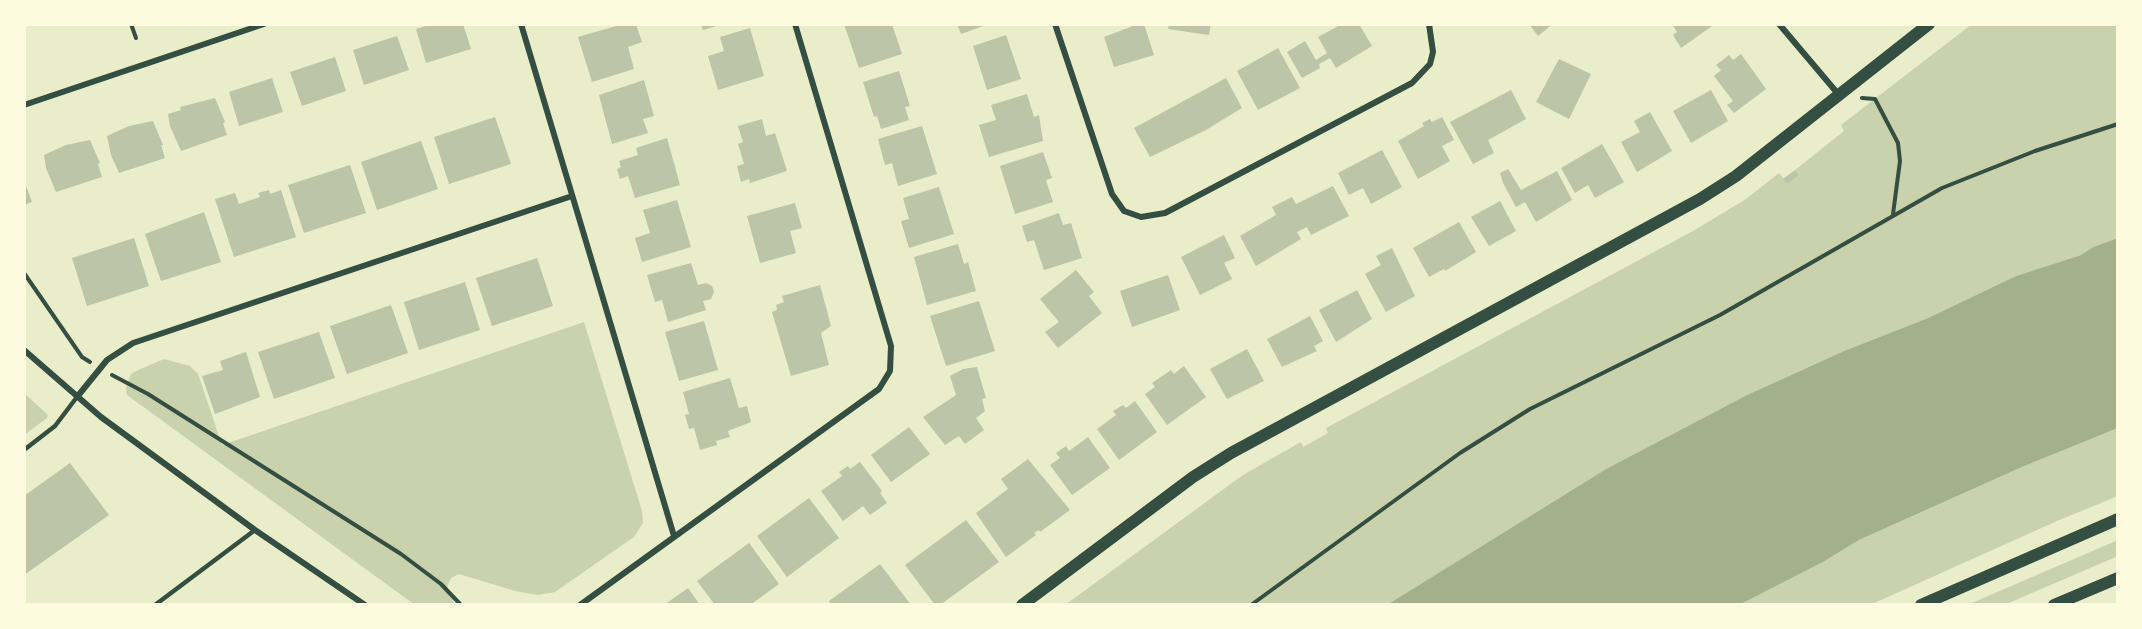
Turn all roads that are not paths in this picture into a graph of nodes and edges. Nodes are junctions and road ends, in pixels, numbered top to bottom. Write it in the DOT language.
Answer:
graph roads {
  1 [pos="264,24"];
  2 [pos="521,24"];
  3 [pos="795,24"];
  4 [pos="1055,24"];
  5 [pos="1429,24"];
  6 [pos="1779,24"];
  7 [pos="1929,24"];
  8 [pos="1839,95"];
  9 [pos="24,105"];
  10 [pos="572,196"];
  11 [pos="24,350"];
  12 [pos="77,398"];
  13 [pos="24,450"];
  14 [pos="2118,519"];
  15 [pos="255,530"];
  16 [pos="674,536"];
  17 [pos="2118,578"];
  18 [pos="155,605"];
  19 [pos="365,605"];
  20 [pos="580,605"];
  21 [pos="1022,605"];
  22 [pos="1920,605"];
  23 [pos="2054,605"];
  1 -- 9 [label="street"];
  2 -- 10 [label="street"];
  3 -- 16 [label="street"];
  4 -- 5 [label="street"];
  6 -- 8 [label="street"];
  7 -- 8 [label="main road"];
  8 -- 21 [label="main road"];
  10 -- 12 [label="street"];
  10 -- 16 [label="street"];
  11 -- 12 [label="street"];
  12 -- 13 [label="lane"];
  12 -- 15 [label="street"];
  14 -- 22 [label="main road"];
  15 -- 18 [label="lane"];
  15 -- 19 [label="street"];
  16 -- 20 [label="street"];
  17 -- 23 [label="main road"];
}
